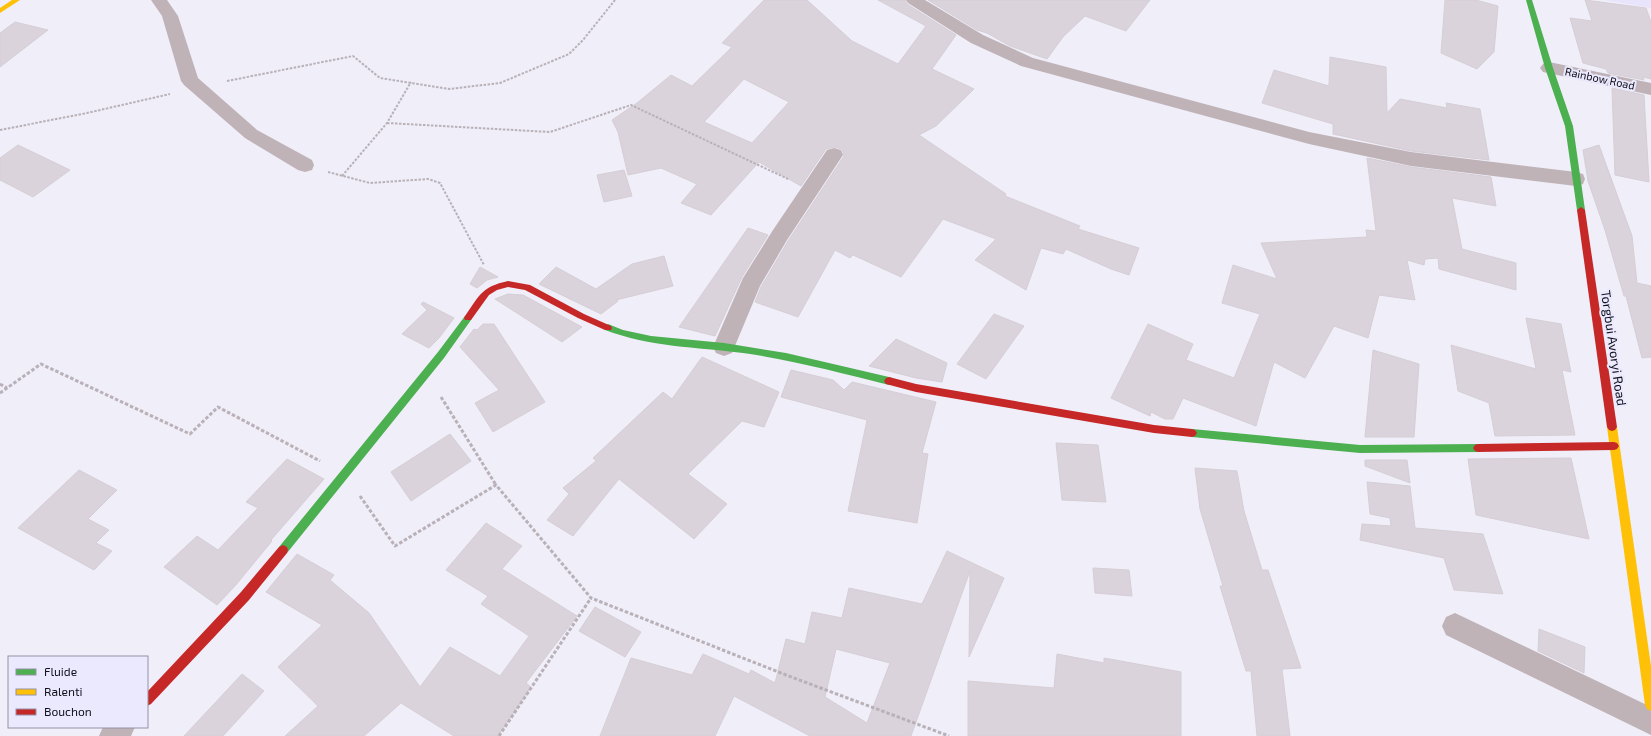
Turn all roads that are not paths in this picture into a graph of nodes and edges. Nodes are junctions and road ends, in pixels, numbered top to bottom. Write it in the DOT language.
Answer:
graph roads {
  1 [pos="16,0"];
  2 [pos="159,0"];
  3 [pos="914,0"];
  4 [pos="1529,0"];
  5 [pos="0,11"];
  6 [pos="1549,68"];
  7 [pos="1651,89"];
  8 [pos="834,155"];
  9 [pos="305,165"];
  10 [pos="1576,179"];
  11 [pos="724,347"];
  12 [pos="1614,446"];
  13 [pos="1455,626"];
  14 [pos="148,699"];
  15 [pos="1651,705"];
  16 [pos="1651,721"];
  17 [pos="120,728"];
  18 [pos="113,736"];
  1 -- 5 [label="main road"];
  2 -- 9 [label="street"];
  3 -- 10 [label="street"];
  4 -- 6 [label="main road, Torgbui Avoryi Road"];
  6 -- 7 [label="street, Rainbow Road"];
  6 -- 10 [label="main road, Torgbui Avoryi Road"];
  8 -- 11 [label="street"];
  10 -- 12 [label="main road, Torgbui Avoryi Road"];
  11 -- 12 [label="main road"];
  11 -- 14 [label="main road"];
  12 -- 15 [label="main road, Torgbui Avoryi Road"];
  13 -- 16 [label="street"];
  17 -- 18 [label="street"];
}
